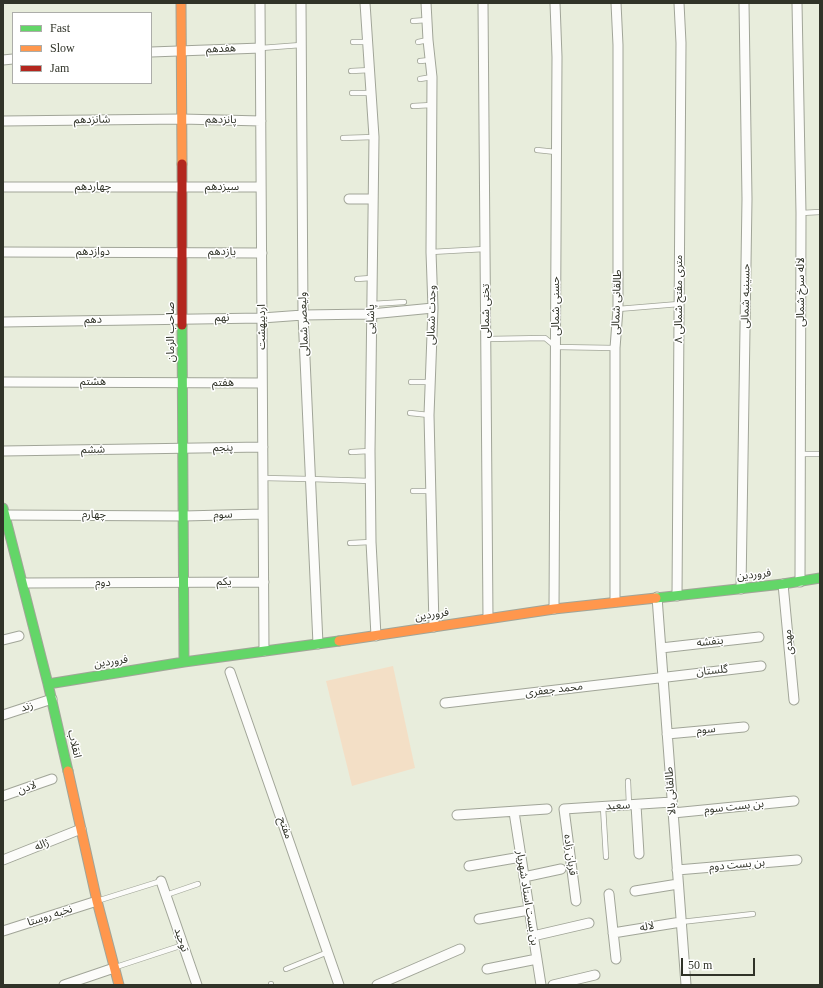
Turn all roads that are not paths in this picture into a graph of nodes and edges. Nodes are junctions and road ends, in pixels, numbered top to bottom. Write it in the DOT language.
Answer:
graph roads {
  1 [pos="181,3"];
  2 [pos="260,3"];
  3 [pos="301,3"];
  4 [pos="365,3"];
  5 [pos="426,3"];
  6 [pos="483,3"];
  7 [pos="555,3"];
  8 [pos="616,3"];
  9 [pos="680,3"];
  10 [pos="744,3"];
  11 [pos="797,3"];
  12 [pos="427,20"];
  13 [pos="413,22"];
  14 [pos="428,40"];
  15 [pos="353,42"];
  16 [pos="369,42"];
  17 [pos="418,42"];
  18 [pos="301,45"];
  19 [pos="261,48"];
  20 [pos="182,51"];
  21 [pos="152,52"];
  22 [pos="430,60"];
  23 [pos="420,61"];
  24 [pos="371,70"];
  25 [pos="351,71"];
  26 [pos="432,77"];
  27 [pos="420,78"];
  28 [pos="352,93"];
  29 [pos="372,93"];
  30 [pos="432,105"];
  31 [pos="413,106"];
  32 [pos="182,120"];
  33 [pos="3,121"];
  34 [pos="261,121"];
  35 [pos="374,137"];
  36 [pos="343,138"];
  37 [pos="537,150"];
  38 [pos="556,152"];
  39 [pos="3,187"];
  40 [pos="182,187"];
  41 [pos="261,187"];
  42 [pos="349,199"];
  43 [pos="373,199"];
  44 [pos="820,212"];
  45 [pos="801,213"];
  46 [pos="485,249"];
  47 [pos="3,252"];
  48 [pos="182,252"];
  49 [pos="432,252"];
  50 [pos="262,253"];
  51 [pos="371,278"];
  52 [pos="357,279"];
  53 [pos="404,302"];
  54 [pos="678,304"];
  55 [pos="433,308"];
  56 [pos="372,309"];
  57 [pos="618,309"];
  58 [pos="303,315"];
  59 [pos="262,318"];
  60 [pos="183,319"];
  61 [pos="3,322"];
  62 [pos="486,339"];
  63 [pos="556,347"];
  64 [pos="615,348"];
  65 [pos="3,382"];
  66 [pos="411,382"];
  67 [pos="430,382"];
  68 [pos="183,383"];
  69 [pos="262,383"];
  70 [pos="410,413"];
  71 [pos="429,415"];
  72 [pos="263,447"];
  73 [pos="183,448"];
  74 [pos="3,451"];
  75 [pos="370,451"];
  76 [pos="351,452"];
  77 [pos="801,454"];
  78 [pos="820,454"];
  79 [pos="263,478"];
  80 [pos="310,479"];
  81 [pos="371,481"];
  82 [pos="413,491"];
  83 [pos="431,491"];
  84 [pos="4,513"];
  85 [pos="263,514"];
  86 [pos="184,516"];
  87 [pos="371,542"];
  88 [pos="350,543"];
  89 [pos="820,578"];
  90 [pos="184,582"];
  91 [pos="264,582"];
  92 [pos="800,582"];
  93 [pos="23,584"];
  94 [pos="783,584"];
  95 [pos="741,589"];
  96 [pos="677,596"];
  97 [pos="657,597"];
  98 [pos="615,602"];
  99 [pos="554,609"];
  100 [pos="488,618"];
  101 [pos="434,627"];
  102 [pos="19,636"];
  103 [pos="376,636"];
  104 [pos="759,637"];
  105 [pos="3,640"];
  106 [pos="318,644"];
  107 [pos="661,648"];
  108 [pos="264,651"];
  109 [pos="184,662"];
  110 [pos="761,666"];
  111 [pos="230,672"];
  112 [pos="663,677"];
  113 [pos="48,684"];
  114 [pos="52,699"];
  115 [pos="794,700"];
  116 [pos="446,703"];
  117 [pos="3,715"];
  118 [pos="744,727"];
  119 [pos="667,734"];
  120 [pos="52,779"];
  121 [pos="628,781"];
  122 [pos="3,796"];
  123 [pos="794,801"];
  124 [pos="672,802"];
  125 [pos="632,805"];
  126 [pos="603,807"];
  127 [pos="547,809"];
  128 [pos="564,809"];
  129 [pos="514,812"];
  130 [pos="673,813"];
  131 [pos="457,815"];
  132 [pos="81,830"];
  133 [pos="639,854"];
  134 [pos="521,857"];
  135 [pos="606,857"];
  136 [pos="3,860"];
  137 [pos="798,860"];
  138 [pos="469,866"];
  139 [pos="561,869"];
  140 [pos="677,870"];
  141 [pos="524,877"];
  142 [pos="161,880"];
  143 [pos="198,884"];
  144 [pos="678,884"];
  145 [pos="635,891"];
  146 [pos="609,894"];
  147 [pos="166,896"];
  148 [pos="97,901"];
  149 [pos="576,901"];
  150 [pos="529,910"];
  151 [pos="753,914"];
  152 [pos="479,919"];
  153 [pos="681,922"];
  154 [pos="589,923"];
  155 [pos="3,932"];
  156 [pos="613,933"];
  157 [pos="533,936"];
  158 [pos="183,945"];
  159 [pos="460,949"];
  160 [pos="328,952"];
  161 [pos="537,959"];
  162 [pos="616,959"];
  163 [pos="114,968"];
  164 [pos="286,969"];
  165 [pos="487,969"];
  166 [pos="595,975"];
  167 [pos="64,985"];
  168 [pos="119,985"];
  169 [pos="197,985"];
  170 [pos="339,985"];
  171 [pos="377,985"];
  172 [pos="541,985"];
  173 [pos="553,985"];
  174 [pos="686,985"];
  1 -- 20 [label="street, صاحب الزمان"];
  2 -- 19 [label="street, اردیبهشت"];
  3 -- 18 [label="street, ولیعصر شمالی"];
  4 -- 16 [label="street, پاشایی"];
  5 -- 12 [label="street, وحدت شمالی"];
  6 -- 46 [label="street, تختی شمالی"];
  7 -- 38 [label="street, حسنی شمالی"];
  8 -- 57 [label="street, طالقانی شمالی"];
  9 -- 54 [label="street, ۸ متری مفتح شمالی"];
  10 -- 95 [label="street, حسینیه شمالی"];
  11 -- 45 [label="street, لاله سرخ شمالی"];
  12 -- 13 [label="lane"];
  12 -- 14 [label="street, وحدت شمالی"];
  14 -- 17 [label="lane"];
  14 -- 22 [label="street, وحدت شمالی"];
  15 -- 16 [label="lane"];
  16 -- 24 [label="street, پاشایی"];
  18 -- 19 [label="lane"];
  18 -- 58 [label="street, ولیعصر شمالی"];
  19 -- 20 [label="street, هفدهم"];
  19 -- 34 [label="street, اردیبهشت"];
  20 -- 21 [label="street, هفدهم"];
  20 -- 32 [label="street, صاحب الزمان"];
  22 -- 23 [label="lane"];
  22 -- 26 [label="street, وحدت شمالی"];
  24 -- 25 [label="lane"];
  24 -- 29 [label="street, پاشایی"];
  26 -- 27 [label="lane"];
  26 -- 30 [label="street, وحدت شمالی"];
  28 -- 29 [label="lane"];
  29 -- 35 [label="street, پاشایی"];
  30 -- 31 [label="lane"];
  30 -- 49 [label="street, وحدت شمالی"];
  32 -- 33 [label="street, شانزدهم"];
  32 -- 34 [label="street, پانزدهم"];
  32 -- 40 [label="street, صاحب الزمان"];
  34 -- 41 [label="street, اردیبهشت"];
  35 -- 36 [label="lane"];
  35 -- 43 [label="street, پاشایی"];
  37 -- 38 [label="lane"];
  38 -- 63 [label="street, حسنی شمالی"];
  39 -- 40 [label="street, چهاردهم"];
  40 -- 41 [label="street, سیزدهم"];
  40 -- 48 [label="street, صاحب الزمان"];
  41 -- 50 [label="street, اردیبهشت"];
  42 -- 43 [label="street"];
  43 -- 51 [label="street, پاشایی"];
  44 -- 45 [label="lane"];
  45 -- 77 [label="street, لاله سرخ شمالی"];
  46 -- 49 [label="lane"];
  46 -- 62 [label="street, تختی شمالی"];
  47 -- 48 [label="street, دوازدهم"];
  48 -- 50 [label="street, یازدهم"];
  48 -- 60 [label="street, صاحب الزمان"];
  49 -- 55 [label="street, وحدت شمالی"];
  50 -- 59 [label="street, اردیبهشت"];
  51 -- 52 [label="lane"];
  51 -- 56 [label="street, پاشایی"];
  53 -- 56 [label="lane"];
  54 -- 57 [label="lane"];
  54 -- 96 [label="street, ۸ متری مفتح شمالی"];
  55 -- 56 [label="street, نهم"];
  55 -- 67 [label="street, وحدت شمالی"];
  56 -- 58 [label="street, نهم"];
  56 -- 75 [label="street, پاشایی"];
  57 -- 64 [label="street, طالقانی شمالی"];
  58 -- 59 [label="street, نهم"];
  58 -- 80 [label="street, ولیعصر شمالی"];
  59 -- 60 [label="street, نهم"];
  59 -- 69 [label="street, اردیبهشت"];
  60 -- 61 [label="street, دهم"];
  60 -- 68 [label="street, صاحب الزمان"];
  62 -- 63 [label="lane"];
  62 -- 100 [label="street, تختی شمالی"];
  63 -- 64 [label="lane"];
  63 -- 99 [label="street, حسنی شمالی"];
  64 -- 98 [label="street, طالقانی شمالی"];
  65 -- 68 [label="street, هشتم"];
  66 -- 67 [label="lane"];
  67 -- 71 [label="street, وحدت شمالی"];
  68 -- 69 [label="street, هفتم"];
  68 -- 73 [label="street, صاحب الزمان"];
  69 -- 72 [label="street, اردیبهشت"];
  70 -- 71 [label="lane"];
  71 -- 83 [label="street, وحدت شمالی"];
  72 -- 73 [label="street, پنجم"];
  72 -- 79 [label="street, اردیبهشت"];
  73 -- 74 [label="street, ششم"];
  73 -- 86 [label="street, صاحب الزمان"];
  75 -- 76 [label="lane"];
  75 -- 81 [label="street, پاشایی"];
  77 -- 78 [label="lane"];
  77 -- 92 [label="street, لاله سرخ شمالی"];
  79 -- 80 [label="lane"];
  79 -- 85 [label="street, اردیبهشت"];
  80 -- 81 [label="lane"];
  80 -- 106 [label="street, ولیعصر شمالی"];
  81 -- 87 [label="street, پاشایی"];
  82 -- 83 [label="lane"];
  83 -- 101 [label="street, وحدت شمالی"];
  84 -- 86 [label="street, چهارم"];
  84 -- 93 [label="street, انقلاب"];
  85 -- 86 [label="street, سوم"];
  85 -- 91 [label="street, اردیبهشت"];
  86 -- 90 [label="street, صاحب الزمان"];
  87 -- 88 [label="lane"];
  87 -- 103 [label="street, پاشایی"];
  89 -- 92 [label="street, فروردین"];
  90 -- 91 [label="street, یکم"];
  90 -- 93 [label="street, دوم"];
  90 -- 109 [label="street, صاحب الزمان"];
  91 -- 108 [label="street, اردیبهشت"];
  92 -- 94 [label="street, فروردین"];
  93 -- 113 [label="street, انقلاب"];
  94 -- 95 [label="street, فروردین"];
  94 -- 115 [label="street, مهدی"];
  95 -- 96 [label="street, فروردین"];
  96 -- 97 [label="street, فروردین"];
  97 -- 98 [label="street, فروردین"];
  97 -- 107 [label="street, طالقانی بالا"];
  98 -- 99 [label="street, فروردین"];
  99 -- 100 [label="street, فروردین"];
  100 -- 101 [label="street, فروردین"];
  101 -- 103 [label="street, فروردین"];
  102 -- 105 [label="street"];
  103 -- 106 [label="street, فروردین"];
  104 -- 107 [label="street, بنفشه"];
  106 -- 108 [label="street, فروردین"];
  107 -- 112 [label="street, طالقانی بالا"];
  108 -- 109 [label="street, فروردین"];
  109 -- 113 [label="street, فروردین"];
  110 -- 112 [label="street, گلستان"];
  111 -- 160 [label="street, مفتح"];
  112 -- 116 [label="street, محمد جعفری"];
  112 -- 119 [label="street, طالقانی بالا"];
  113 -- 114 [label="street, انقلاب"];
  114 -- 117 [label="street, زند"];
  114 -- 132 [label="street, انقلاب"];
  118 -- 119 [label="street, سوم"];
  119 -- 124 [label="street, طالقانی بالا"];
  120 -- 122 [label="street, لادن"];
  121 -- 125 [label="lane"];
  123 -- 130 [label="street, بن بست سوم"];
  124 -- 125 [label="street, سعید"];
  124 -- 130 [label="street, طالقانی بالا"];
  125 -- 126 [label="street, سعید"];
  125 -- 133 [label="street"];
  126 -- 128 [label="street, سعید"];
  126 -- 135 [label="lane"];
  127 -- 129 [label="street"];
  128 -- 149 [label="street, قربان زاده"];
  129 -- 131 [label="street"];
  129 -- 134 [label="street, بن بست استاد شهریار"];
  130 -- 140 [label="street, طالقانی بالا"];
  132 -- 136 [label="street, ژاله"];
  132 -- 148 [label="street, انقلاب"];
  134 -- 138 [label="street"];
  134 -- 141 [label="street, بن بست استاد شهریار"];
  137 -- 140 [label="street, بن بست دوم"];
  139 -- 141 [label="street"];
  140 -- 144 [label="street, طالقانی بالا"];
  141 -- 150 [label="street, بن بست استاد شهریار"];
  142 -- 147 [label="street, توحید"];
  142 -- 148 [label="lane"];
  143 -- 147 [label="lane"];
  144 -- 145 [label="street"];
  144 -- 153 [label="street, طالقانی بالا"];
  146 -- 156 [label="street"];
  147 -- 158 [label="street, توحید"];
  148 -- 155 [label="street, نخبه روستا"];
  148 -- 163 [label="street, انقلاب"];
  150 -- 152 [label="street"];
  150 -- 157 [label="street, بن بست استاد شهریار"];
  151 -- 153 [label="lane"];
  153 -- 156 [label="street, لاله"];
  153 -- 174 [label="street, طالقانی بالا"];
  154 -- 157 [label="street"];
  156 -- 162 [label="street"];
  157 -- 161 [label="street, بن بست استاد شهریار"];
  158 -- 163 [label="lane"];
  158 -- 169 [label="street, توحید"];
  159 -- 171 [label="street"];
  160 -- 164 [label="lane"];
  160 -- 170 [label="street, مفتح"];
  161 -- 165 [label="street"];
  161 -- 172 [label="street, بن بست استاد شهریار"];
  163 -- 167 [label="street"];
  163 -- 168 [label="street, انقلاب"];
  166 -- 173 [label="street"];
}
